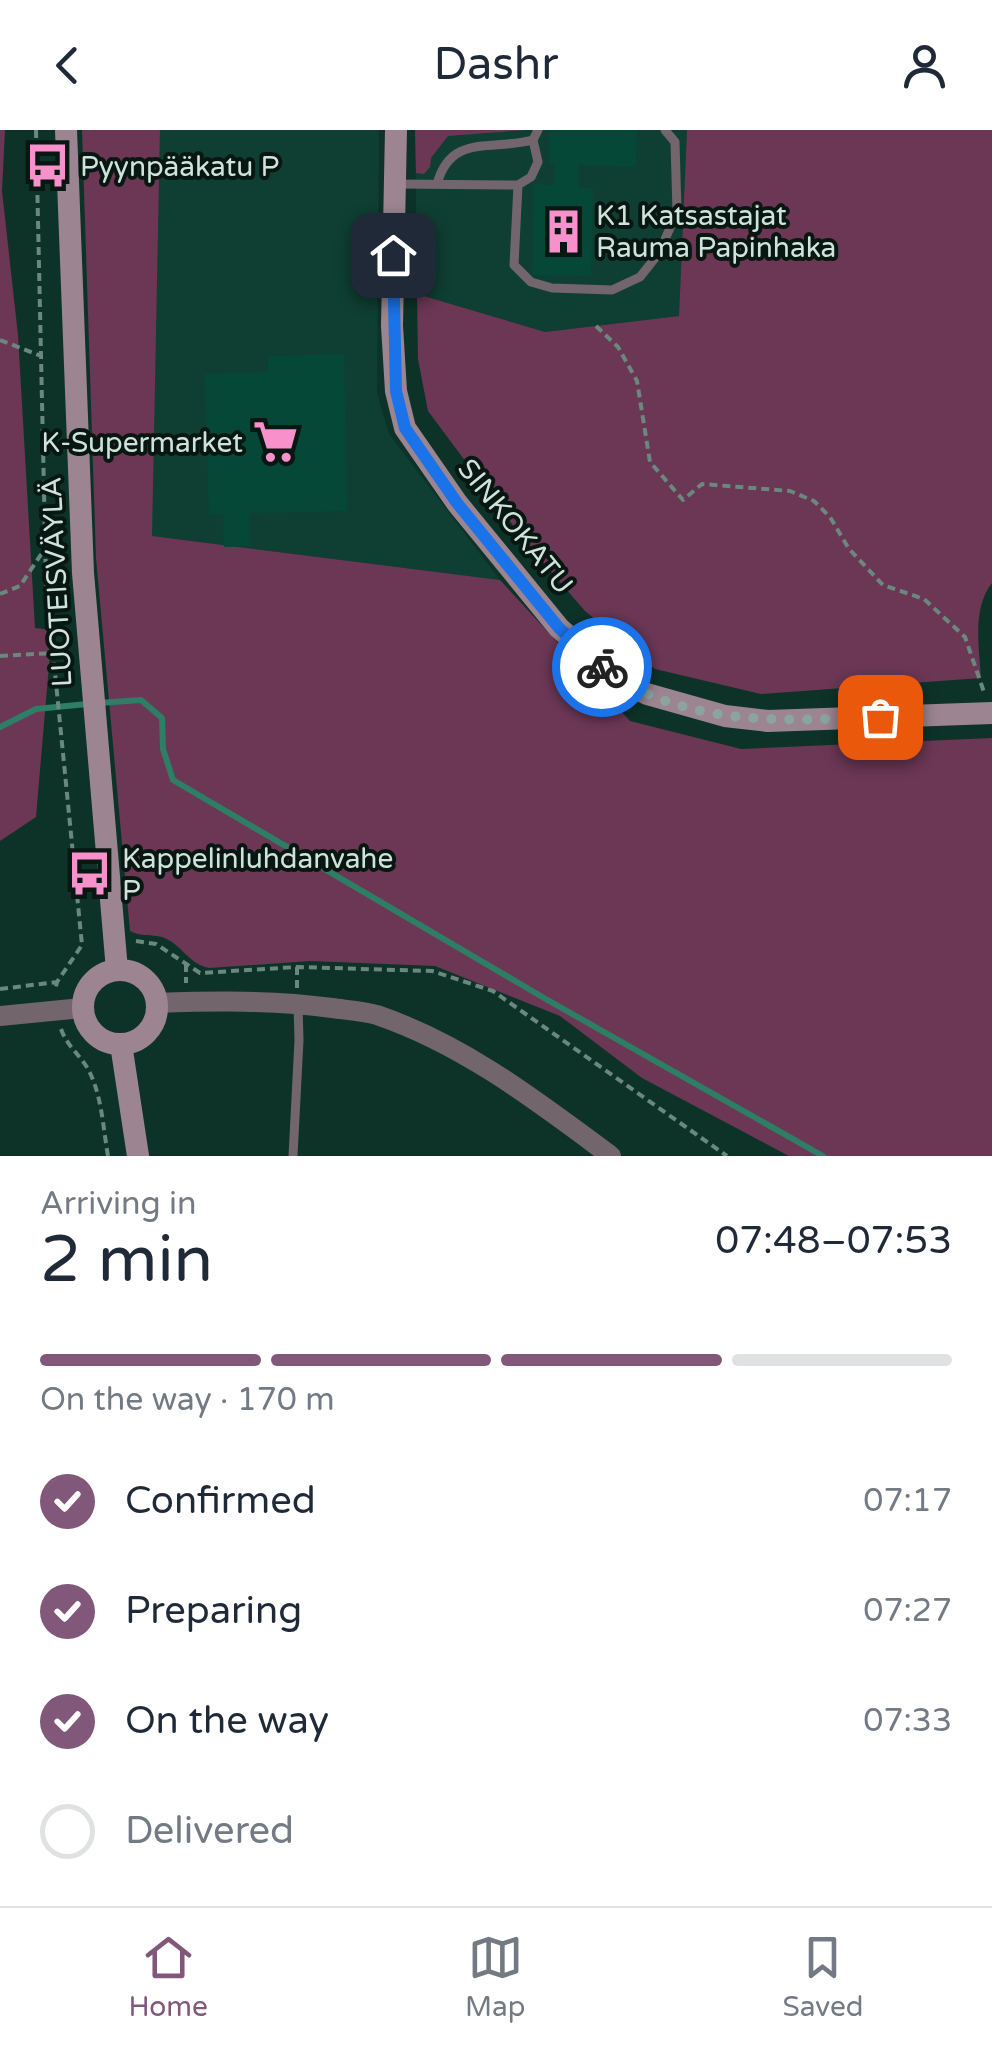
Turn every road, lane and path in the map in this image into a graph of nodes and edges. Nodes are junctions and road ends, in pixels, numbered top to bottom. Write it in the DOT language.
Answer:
graph roads {
  1 [pos="36,130"];
  2 [pos="66,130"];
  3 [pos="396,130"];
  4 [pos="538,130"];
  5 [pos="665,130"];
  6 [pos="532,140"];
  7 [pos="393,184"];
  8 [pos="438,184"];
  9 [pos="518,185"];
  10 [pos="596,326"];
  11 [pos="0,340"];
  12 [pos="41,356"];
  13 [pos="45,548"];
  14 [pos="0,594"];
  15 [pos="54,654"];
  16 [pos="0,656"];
  17 [pos="990,703"];
  18 [pos="117,970"];
  19 [pos="58,982"];
  20 [pos="0,989"];
  21 [pos="156,1003"];
  22 [pos="298,1004"];
  23 [pos="55,1008"];
  24 [pos="82,1008"];
  25 [pos="0,1016"];
  26 [pos="120,1044"];
  27 [pos="108,1156"];
  28 [pos="138,1156"];
  29 [pos="294,1156"];
  30 [pos="612,1156"];
  1 -- 12 [label="path"];
  2 -- 18 [label="main road, LUOTEISVÄYLÄ"];
  3 -- 7 [label="main road, SINKOKATU"];
  4 -- 6 [label="lane"];
  5 -- 9 [label="lane"];
  6 -- 8 [label="lane"];
  6 -- 9 [label="lane"];
  7 -- 8 [label="lane"];
  7 -- 17 [label="main road, SINKOKATU"];
  8 -- 9 [label="lane"];
  10 -- 17 [label="path"];
  11 -- 12 [label="path"];
  12 -- 13 [label="path"];
  13 -- 14 [label="path"];
  13 -- 15 [label="path"];
  15 -- 16 [label="path"];
  15 -- 19 [label="path"];
  18 -- 21 [label="main road"];
  18 -- 24 [label="main road"];
  19 -- 20 [label="path"];
  19 -- 23 [label="path"];
  21 -- 22 [label="street"];
  21 -- 26 [label="main road"];
  22 -- 29 [label="lane"];
  22 -- 30 [label="street"];
  23 -- 24 [label="street"];
  23 -- 25 [label="street"];
  23 -- 27 [label="path"];
  24 -- 26 [label="main road"];
  26 -- 28 [label="main road"];
}
